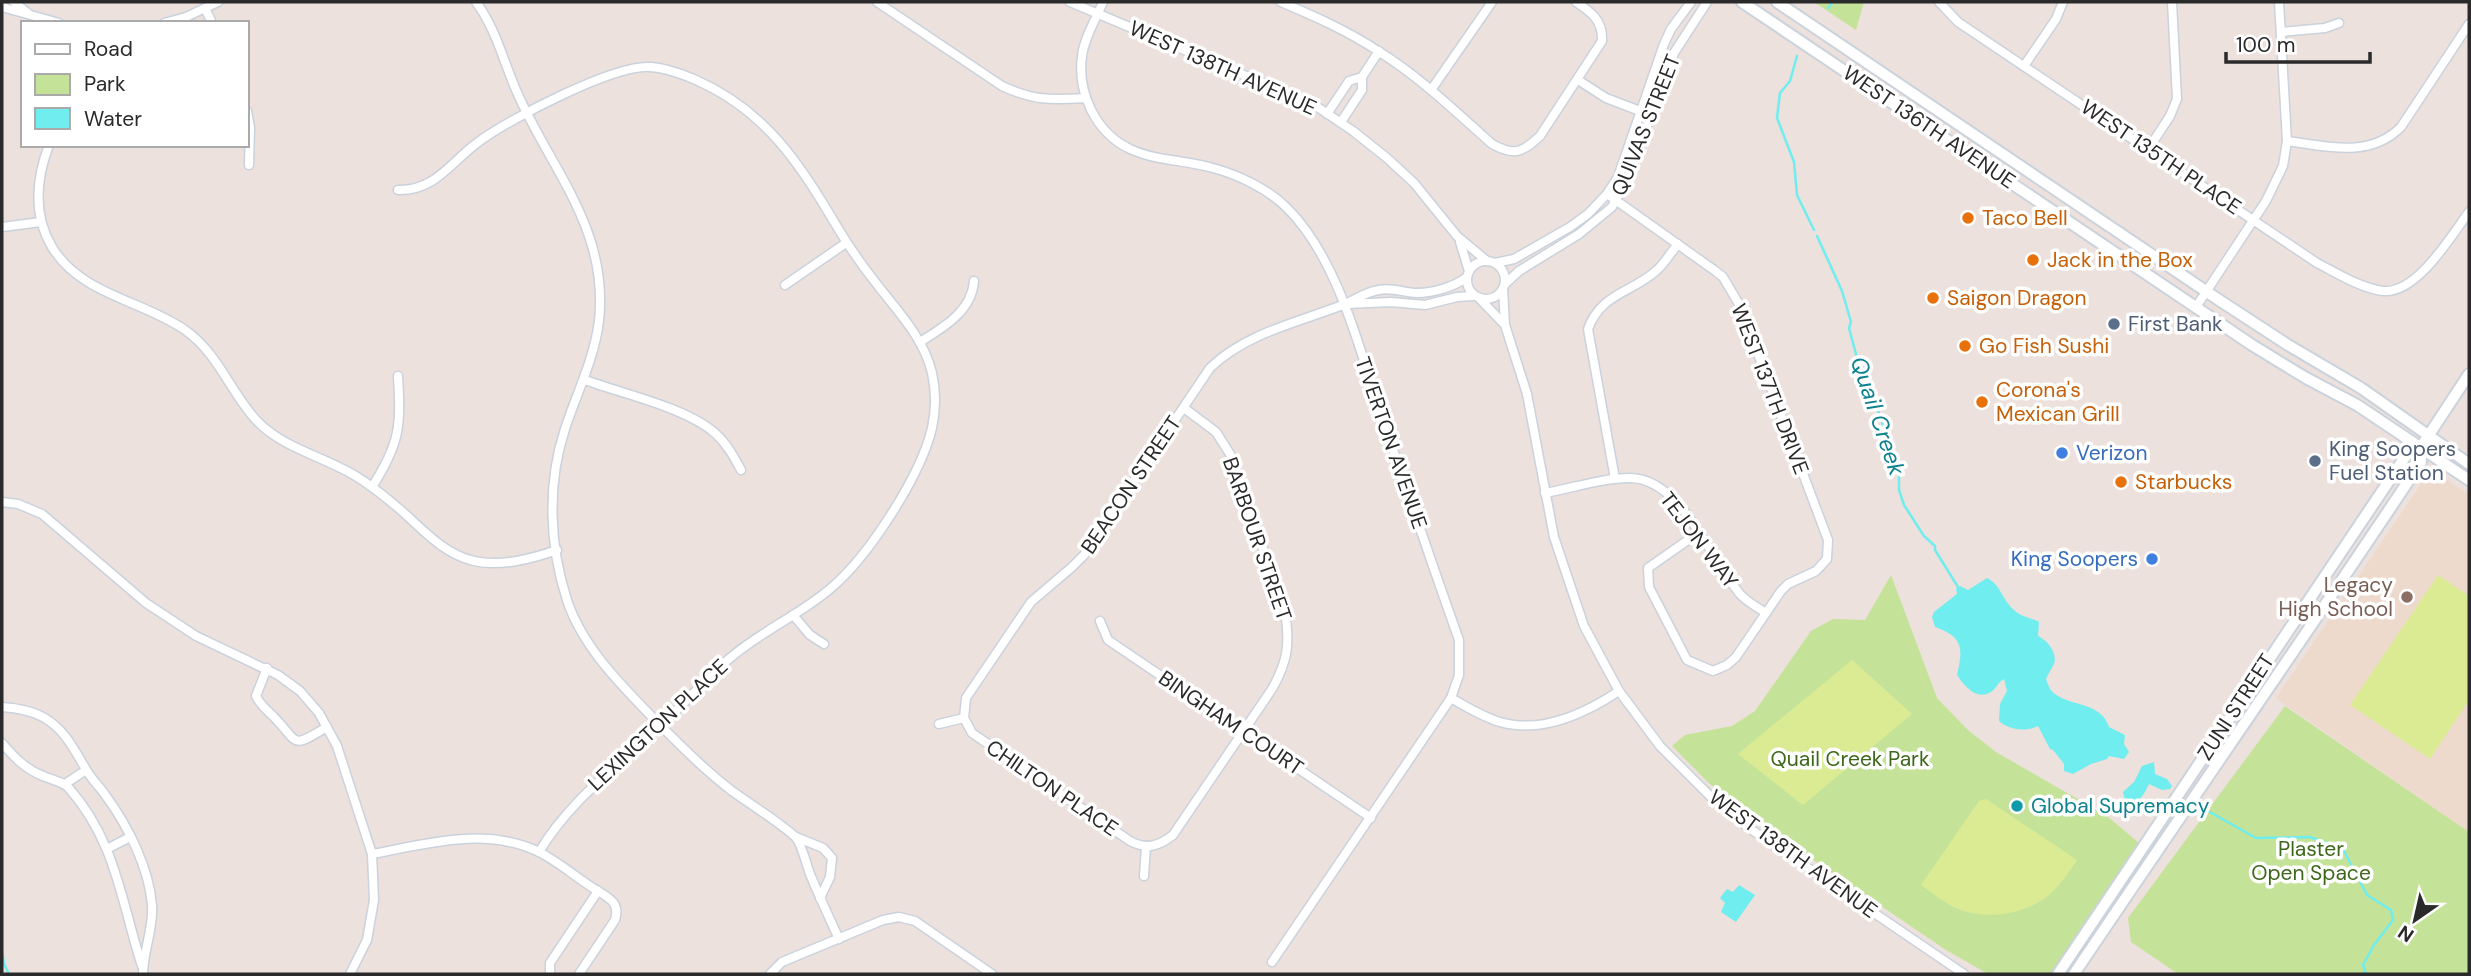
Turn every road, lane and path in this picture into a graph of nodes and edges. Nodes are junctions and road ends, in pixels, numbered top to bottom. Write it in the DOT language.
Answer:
graph roads {
  1 [pos="14,2"];
  2 [pos="218,2"];
  3 [pos="476,2"];
  4 [pos="877,2"];
  5 [pos="1070,2"];
  6 [pos="1103,2"];
  7 [pos="1281,2"];
  8 [pos="1492,2"];
  9 [pos="1576,2"];
  10 [pos="1691,2"];
  11 [pos="1707,2"];
  12 [pos="1742,2"];
  13 [pos="1777,2"];
  14 [pos="1940,2"];
  15 [pos="2063,2"];
  16 [pos="2172,2"];
  17 [pos="2279,2"];
  18 [pos="2,7"];
  19 [pos="205,8"];
  20 [pos="29,14"];
  21 [pos="1098,14"];
  22 [pos="52,21"];
  23 [pos="169,21"];
  24 [pos="211,21"];
  25 [pos="2339,23"];
  26 [pos="2469,24"];
  27 [pos="2281,32"];
  28 [pos="1379,51"];
  29 [pos="2024,65"];
  30 [pos="1362,77"];
  31 [pos="1578,80"];
  32 [pos="1432,90"];
  33 [pos="1086,98"];
  34 [pos="1640,111"];
  35 [pos="527,114"];
  36 [pos="1327,114"];
  37 [pos="248,117"];
  38 [pos="1341,122"];
  39 [pos="2287,141"];
  40 [pos="48,147"];
  41 [pos="2149,148"];
  42 [pos="249,165"];
  43 [pos="398,190"];
  44 [pos="1607,194"];
  45 [pos="1616,201"];
  46 [pos="2469,212"];
  47 [pos="2254,219"];
  48 [pos="41,222"];
  49 [pos="2,227"];
  50 [pos="1457,236"];
  51 [pos="846,243"];
  52 [pos="1678,244"];
  53 [pos="1491,262"];
  54 [pos="1468,274"];
  55 [pos="974,281"];
  56 [pos="785,285"];
  57 [pos="1504,287"];
  58 [pos="2206,291"];
  59 [pos="1477,297"];
  60 [pos="1344,304"];
  61 [pos="2196,307"];
  62 [pos="1505,325"];
  63 [pos="920,342"];
  64 [pos="2469,374"];
  65 [pos="398,376"];
  66 [pos="585,380"];
  67 [pos="1184,408"];
  68 [pos="2429,436"];
  69 [pos="2421,447"];
  70 [pos="2469,464"];
  71 [pos="741,470"];
  72 [pos="1615,479"];
  73 [pos="2469,480"];
  74 [pos="372,487"];
  75 [pos="1545,493"];
  76 [pos="2,502"];
  77 [pos="1698,533"];
  78 [pos="557,550"];
  79 [pos="1766,613"];
  80 [pos="793,615"];
  81 [pos="1100,621"];
  82 [pos="824,645"];
  83 [pos="267,668"];
  84 [pos="1619,691"];
  85 [pos="1451,698"];
  86 [pos="2,707"];
  87 [pos="964,718"];
  88 [pos="939,724"];
  89 [pos="661,725"];
  90 [pos="327,727"];
  91 [pos="1243,730"];
  92 [pos="2,743"];
  93 [pos="86,770"];
  94 [pos="65,784"];
  95 [pos="1371,818"];
  96 [pos="130,837"];
  97 [pos="796,837"];
  98 [pos="1146,846"];
  99 [pos="107,849"];
  100 [pos="539,852"];
  101 [pos="372,854"];
  102 [pos="1144,876"];
  103 [pos="598,891"];
  104 [pos="820,898"];
  105 [pos="839,939"];
  106 [pos="1272,962"];
  107 [pos="143,971"];
  108 [pos="1963,973"];
  109 [pos="350,974"];
  110 [pos="550,974"];
  111 [pos="579,974"];
  112 [pos="770,974"];
  113 [pos="992,974"];
  114 [pos="1975,974"];
  115 [pos="2058,974"];
  116 [pos="2074,974"];
  1 -- 20 [label="street"];
  2 -- 19 [label="street"];
  3 -- 35 [label="street"];
  4 -- 33 [label="street"];
  5 -- 21 [label="street, WEST 138TH AVENUE"];
  6 -- 21 [label="street, TIVERTON AVENUE"];
  7 -- 28 [label="street"];
  8 -- 32 [label="street"];
  9 -- 31 [label="street"];
  10 -- 34 [label="street, QUIVAS STREET"];
  11 -- 45 [label="street, QUIVAS STREET"];
  12 -- 61 [label="main road, WEST 136TH AVENUE"];
  13 -- 58 [label="main road, WEST 136TH AVENUE"];
  14 -- 29 [label="street, WEST 135TH PLACE"];
  15 -- 29 [label="street"];
  16 -- 41 [label="street"];
  17 -- 27 [label="street"];
  18 -- 20 [label="street"];
  19 -- 23 [label="street"];
  19 -- 24 [label="street"];
  20 -- 22 [label="street"];
  21 -- 33 [label="street, TIVERTON AVENUE"];
  21 -- 36 [label="street, WEST 138TH AVENUE"];
  25 -- 27 [label="street"];
  26 -- 39 [label="street"];
  27 -- 39 [label="street"];
  28 -- 30 [label="street"];
  28 -- 32 [label="street"];
  29 -- 41 [label="street, WEST 135TH PLACE"];
  30 -- 36 [label="street"];
  30 -- 38 [label="street"];
  31 -- 32 [label="street"];
  31 -- 34 [label="street"];
  33 -- 60 [label="street, TIVERTON AVENUE"];
  34 -- 44 [label="street, QUIVAS STREET"];
  35 -- 43 [label="street, LEXINGTON PLACE"];
  35 -- 51 [label="street, LEXINGTON PLACE"];
  35 -- 66 [label="street"];
  36 -- 38 [label="street, WEST 138TH AVENUE"];
  37 -- 42 [label="street"];
  38 -- 50 [label="street, WEST 138TH AVENUE"];
  39 -- 47 [label="street"];
  40 -- 48 [label="street"];
  41 -- 47 [label="street, WEST 135TH PLACE"];
  44 -- 45 [label="street, WEST 137TH DRIVE"];
  44 -- 53 [label="street, QUIVAS STREET"];
  45 -- 52 [label="street, WEST 137TH DRIVE"];
  45 -- 57 [label="street, QUIVAS STREET"];
  46 -- 47 [label="street, WEST 135TH PLACE"];
  47 -- 58 [label="street"];
  48 -- 49 [label="street"];
  48 -- 74 [label="street"];
  50 -- 53 [label="street, WEST 138TH AVENUE"];
  50 -- 54 [label="street, WEST 138TH AVENUE"];
  51 -- 56 [label="street"];
  51 -- 63 [label="street, LEXINGTON PLACE"];
  52 -- 72 [label="street"];
  52 -- 79 [label="street, WEST 137TH DRIVE"];
  53 -- 54 [label="street"];
  53 -- 57 [label="street"];
  54 -- 59 [label="street"];
  54 -- 60 [label="street, BEACON STREET"];
  55 -- 63 [label="street"];
  57 -- 59 [label="street"];
  57 -- 62 [label="street, WEST 138TH AVENUE"];
  58 -- 61 [label="street"];
  58 -- 68 [label="main road, WEST 136TH AVENUE"];
  59 -- 60 [label="street, BEACON STREET"];
  59 -- 62 [label="street, WEST 138TH AVENUE"];
  60 -- 67 [label="street, BEACON STREET"];
  60 -- 85 [label="street, TIVERTON AVENUE"];
  61 -- 69 [label="main road, WEST 136TH AVENUE"];
  62 -- 75 [label="street, WEST 138TH AVENUE"];
  63 -- 80 [label="street, LEXINGTON PLACE"];
  64 -- 68 [label="main road, ZUNI STREET"];
  65 -- 74 [label="street"];
  66 -- 71 [label="street"];
  66 -- 78 [label="street"];
  67 -- 87 [label="street, BEACON STREET"];
  67 -- 91 [label="street, BARBOUR STREET"];
  68 -- 69 [label="main road, ZUNI STREET"];
  68 -- 70 [label="main road, WEST 136TH AVENUE"];
  69 -- 73 [label="main road, WEST 136TH AVENUE"];
  69 -- 115 [label="main road, ZUNI STREET"];
  69 -- 116 [label="main road, ZUNI STREET"];
  72 -- 75 [label="street, TEJON WAY"];
  72 -- 77 [label="street, TEJON WAY"];
  74 -- 78 [label="street"];
  75 -- 84 [label="street, WEST 138TH AVENUE"];
  76 -- 83 [label="street"];
  77 -- 79 [label="street, TEJON WAY"];
  77 -- 79 [label="street"];
  78 -- 89 [label="street"];
  80 -- 82 [label="street"];
  80 -- 89 [label="street, LEXINGTON PLACE"];
  81 -- 91 [label="street, BINGHAM COURT"];
  83 -- 90 [label="street"];
  83 -- 90 [label="street"];
  84 -- 85 [label="street"];
  84 -- 108 [label="street, WEST 138TH AVENUE"];
  85 -- 95 [label="street, TIVERTON AVENUE"];
  86 -- 93 [label="street"];
  87 -- 88 [label="street"];
  87 -- 98 [label="street, CHILTON PLACE"];
  89 -- 97 [label="street"];
  89 -- 100 [label="street, LEXINGTON PLACE"];
  90 -- 101 [label="street"];
  91 -- 95 [label="street, BINGHAM COURT"];
  91 -- 98 [label="street, BARBOUR STREET"];
  92 -- 94 [label="street"];
  93 -- 94 [label="street"];
  93 -- 96 [label="street"];
  94 -- 99 [label="street"];
  95 -- 106 [label="street, TIVERTON AVENUE"];
  96 -- 99 [label="street"];
  96 -- 107 [label="street"];
  97 -- 104 [label="street"];
  97 -- 104 [label="street"];
  98 -- 102 [label="street"];
  99 -- 107 [label="street"];
  100 -- 101 [label="street"];
  100 -- 103 [label="street"];
  101 -- 109 [label="street"];
  103 -- 110 [label="street"];
  103 -- 111 [label="street"];
  104 -- 105 [label="street"];
  105 -- 112 [label="street"];
  105 -- 113 [label="street"];
  108 -- 114 [label="street, WEST 138TH AVENUE"];
}
